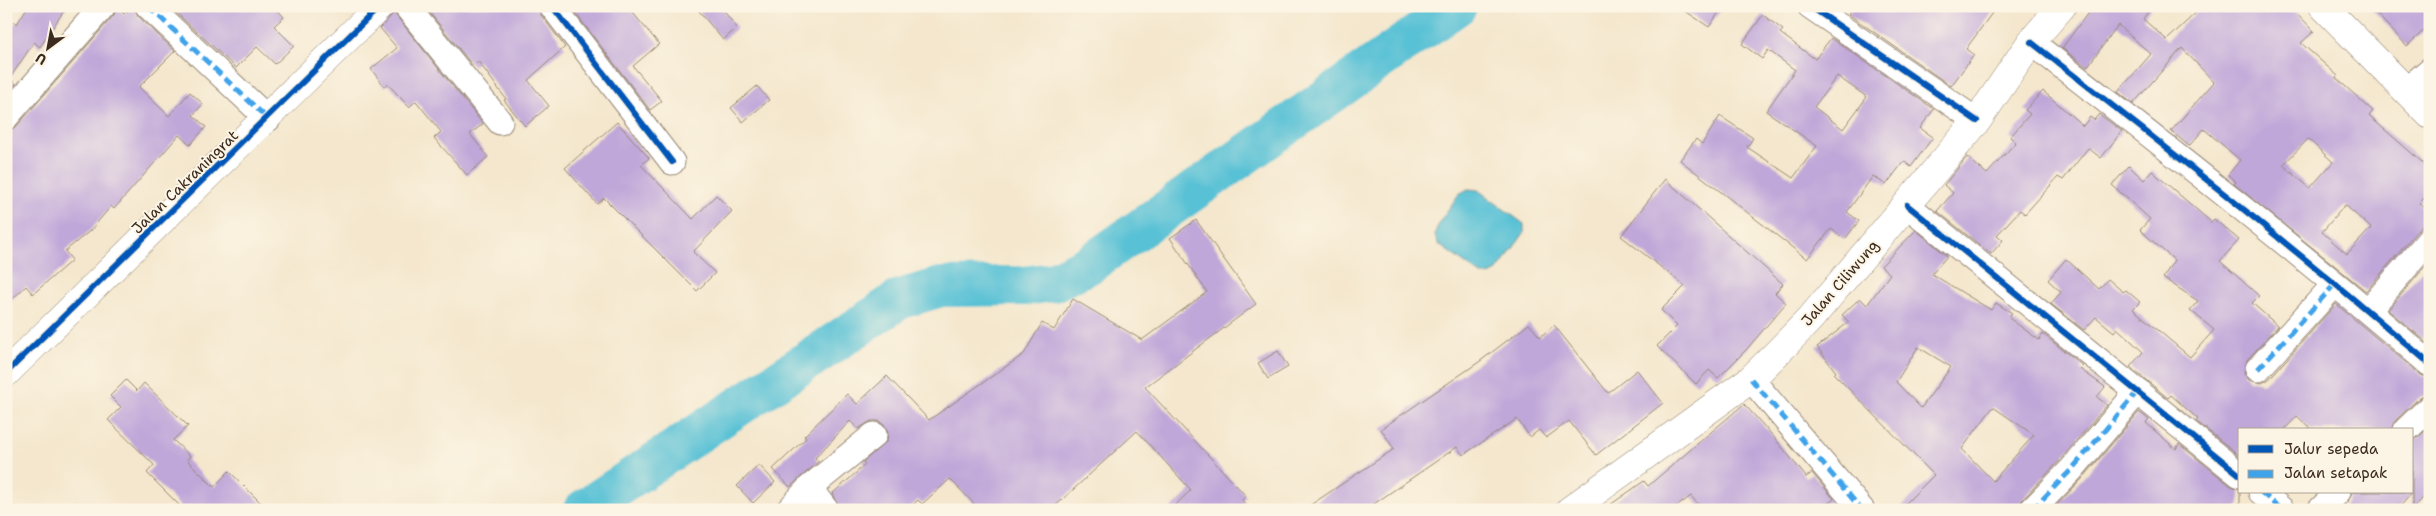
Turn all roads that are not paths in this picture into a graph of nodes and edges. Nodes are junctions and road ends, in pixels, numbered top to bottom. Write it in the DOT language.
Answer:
graph roads {
  1 [pos="102,6"];
  2 [pos="148,6"];
  3 [pos="380,6"];
  4 [pos="406,6"];
  5 [pos="552,6"];
  6 [pos="1810,6"];
  7 [pos="2062,6"];
  8 [pos="2324,6"];
  9 [pos="2031,42"];
  10 [pos="2430,70"];
  11 [pos="2407,90"];
  12 [pos="2430,115"];
  13 [pos="6,117"];
  14 [pos="268,119"];
  15 [pos="1977,121"];
  16 [pos="500,122"];
  17 [pos="672,162"];
  18 [pos="1907,205"];
  19 [pos="2430,239"];
  20 [pos="2335,284"];
  21 [pos="2368,311"];
  22 [pos="2430,364"];
  23 [pos="2258,369"];
  24 [pos="6,374"];
  25 [pos="1750,379"];
  26 [pos="2138,391"];
  27 [pos="2430,407"];
  28 [pos="2408,428"];
  29 [pos="874,435"];
  30 [pos="2238,473"];
  31 [pos="809,488"];
  32 [pos="2263,494"];
  33 [pos="2336,494"];
  34 [pos="789,510"];
  35 [pos="826,510"];
  36 [pos="1570,510"];
  37 [pos="1862,510"];
  38 [pos="2032,510"];
  39 [pos="2282,510"];
  40 [pos="2320,510"];
  1 -- 13 [label="street"];
  2 -- 14 [label="street"];
  3 -- 14 [label="main road, Jalan Cakraningrat"];
  4 -- 16 [label="street"];
  5 -- 17 [label="street"];
  6 -- 15 [label="street"];
  7 -- 9 [label="main road, Jalan Ciliwung"];
  8 -- 11 [label="main road"];
  9 -- 15 [label="main road, Jalan Ciliwung"];
  9 -- 20 [label="street"];
  10 -- 11 [label="street"];
  11 -- 12 [label="main road"];
  14 -- 24 [label="main road, Jalan Cakraningrat"];
  15 -- 18 [label="main road, Jalan Ciliwung"];
  18 -- 25 [label="main road, Jalan Ciliwung"];
  18 -- 26 [label="street"];
  19 -- 21 [label="street"];
  20 -- 21 [label="street"];
  20 -- 23 [label="street"];
  21 -- 22 [label="street"];
  25 -- 36 [label="main road, Jalan Ciliwung"];
  25 -- 37 [label="street"];
  26 -- 30 [label="street"];
  26 -- 38 [label="street"];
  27 -- 28 [label="street"];
  29 -- 31 [label="street"];
  31 -- 34 [label="street"];
  31 -- 35 [label="street"];
  32 -- 39 [label="street"];
  33 -- 40 [label="street"];
}
